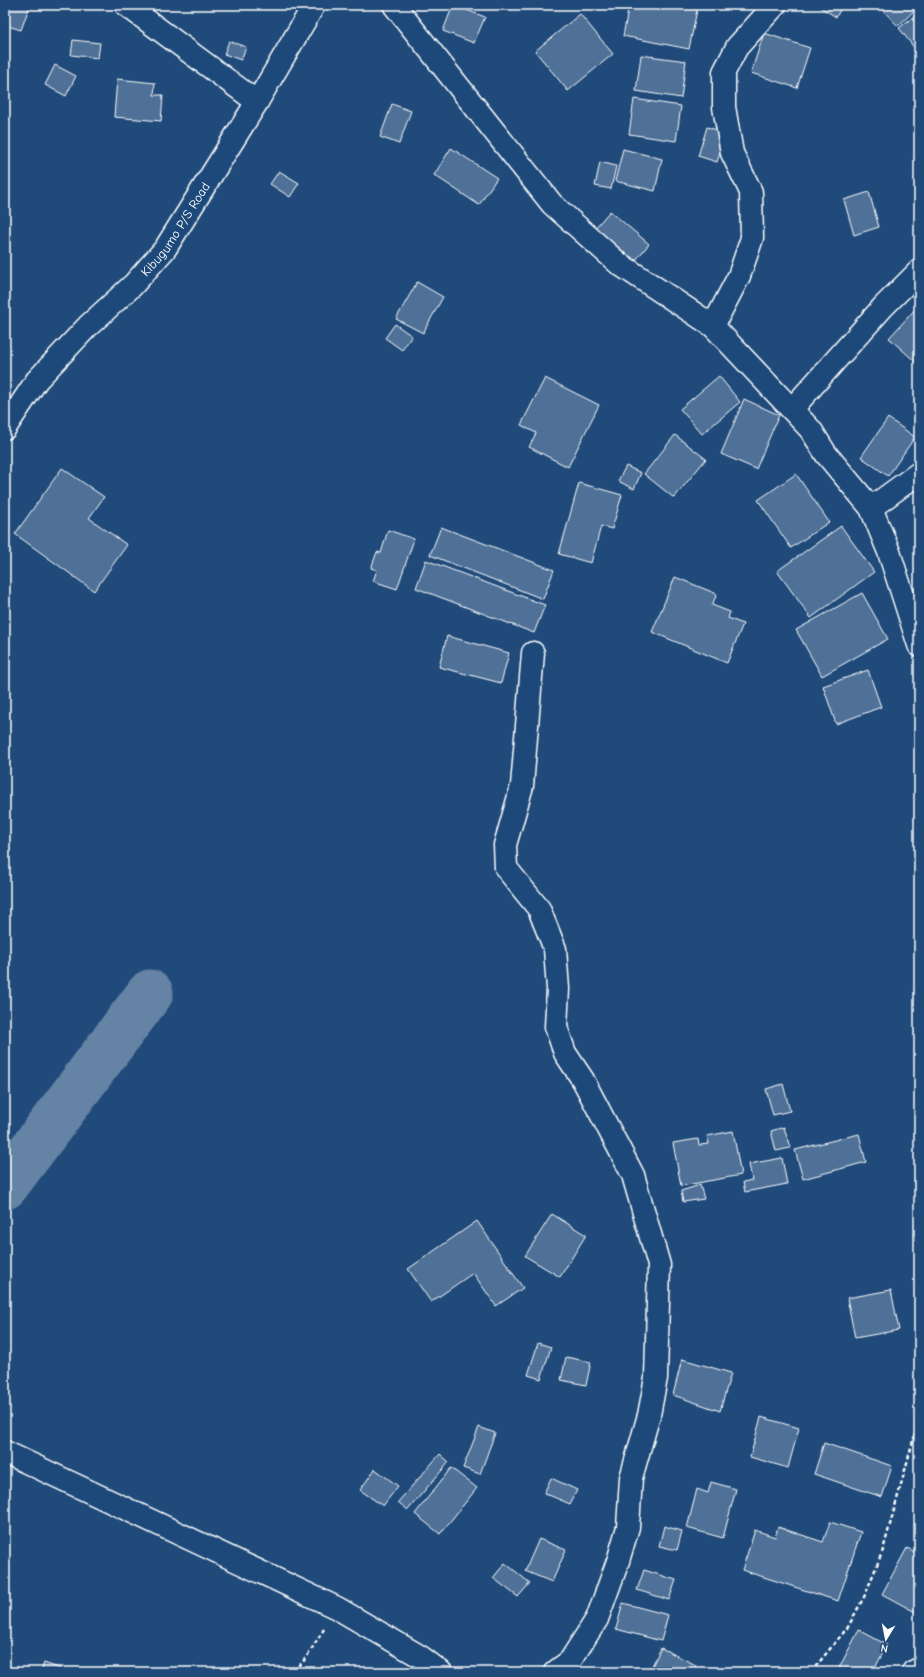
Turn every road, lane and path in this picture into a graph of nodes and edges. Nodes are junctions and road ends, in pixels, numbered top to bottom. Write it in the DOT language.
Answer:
graph roads {
  1 [pos="126,5"];
  2 [pos="314,5"];
  3 [pos="394,5"];
  4 [pos="775,5"];
  5 [pos="257,102"];
  6 [pos="919,271"];
  7 [pos="713,326"];
  8 [pos="792,409"];
  9 [pos="5,428"];
  10 [pos="919,473"];
  11 [pos="871,508"];
  12 [pos="919,645"];
  13 [pos="533,653"];
  14 [pos="919,1419"];
  15 [pos="5,1452"];
  16 [pos="337,1608"];
  17 [pos="919,1668"];
  18 [pos="294,1672"];
  19 [pos="441,1672"];
  20 [pos="555,1672"];
  21 [pos="811,1672"];
  22 [pos="913,1672"];
  1 -- 5 [label="street"];
  2 -- 5 [label="street, Kibugumo P/S Road"];
  3 -- 7 [label="street"];
  4 -- 7 [label="street"];
  5 -- 9 [label="street, Kibugumo P/S Road"];
  6 -- 8 [label="street"];
  7 -- 8 [label="street"];
  8 -- 11 [label="street"];
  10 -- 11 [label="street"];
  11 -- 12 [label="street"];
  13 -- 20 [label="street"];
  14 -- 21 [label="path"];
  15 -- 16 [label="street"];
  16 -- 18 [label="path"];
  16 -- 19 [label="street"];
  17 -- 22 [label="street"];
}
